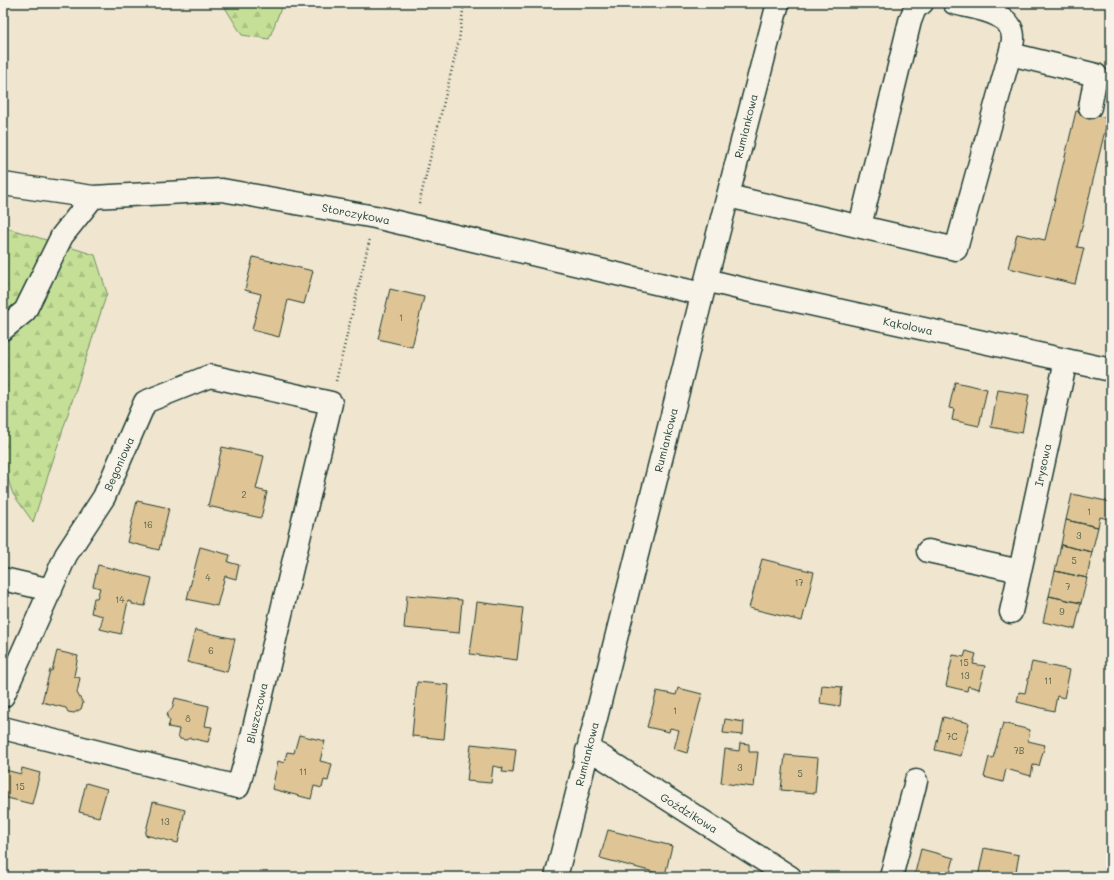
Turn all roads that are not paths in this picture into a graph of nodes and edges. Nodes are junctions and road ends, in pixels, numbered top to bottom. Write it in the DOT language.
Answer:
graph roads {
  1 [pos="778,3"];
  2 [pos="922,3"];
  3 [pos="954,3"];
  4 [pos="1010,54"];
  5 [pos="1090,107"];
  6 [pos="3,184"];
  7 [pos="728,196"];
  8 [pos="93,197"];
  9 [pos="860,226"];
  10 [pos="704,287"];
  11 [pos="3,329"];
  12 [pos="1066,360"];
  13 [pos="1111,370"];
  14 [pos="331,403"];
  15 [pos="928,551"];
  16 [pos="1020,571"];
  17 [pos="3,579"];
  18 [pos="51,590"];
  19 [pos="1011,612"];
  20 [pos="3,696"];
  21 [pos="3,728"];
  22 [pos="588,751"];
  23 [pos="916,781"];
  24 [pos="556,877"];
  25 [pos="790,877"];
  26 [pos="891,877"];
  1 -- 7 [label="street, Rumiankowa"];
  2 -- 9 [label="street"];
  3 -- 4 [label="street"];
  4 -- 5 [label="street"];
  4 -- 9 [label="street"];
  6 -- 8 [label="street, Storczykowa"];
  7 -- 9 [label="street"];
  7 -- 10 [label="street, Rumiankowa"];
  8 -- 10 [label="street, Storczykowa"];
  8 -- 11 [label="street"];
  10 -- 12 [label="street, Kąkolowa"];
  10 -- 22 [label="street, Rumiankowa"];
  12 -- 13 [label="street, Kąkolowa"];
  12 -- 16 [label="street, Irysowa"];
  14 -- 18 [label="street, Begoniowa"];
  14 -- 21 [label="street, Bluszczowa"];
  15 -- 16 [label="street"];
  16 -- 19 [label="street, Irysowa"];
  17 -- 18 [label="street"];
  18 -- 20 [label="street, Begoniowa"];
  22 -- 24 [label="street, Rumiankowa"];
  22 -- 25 [label="street, Goździkowa"];
  23 -- 26 [label="street"];
}
